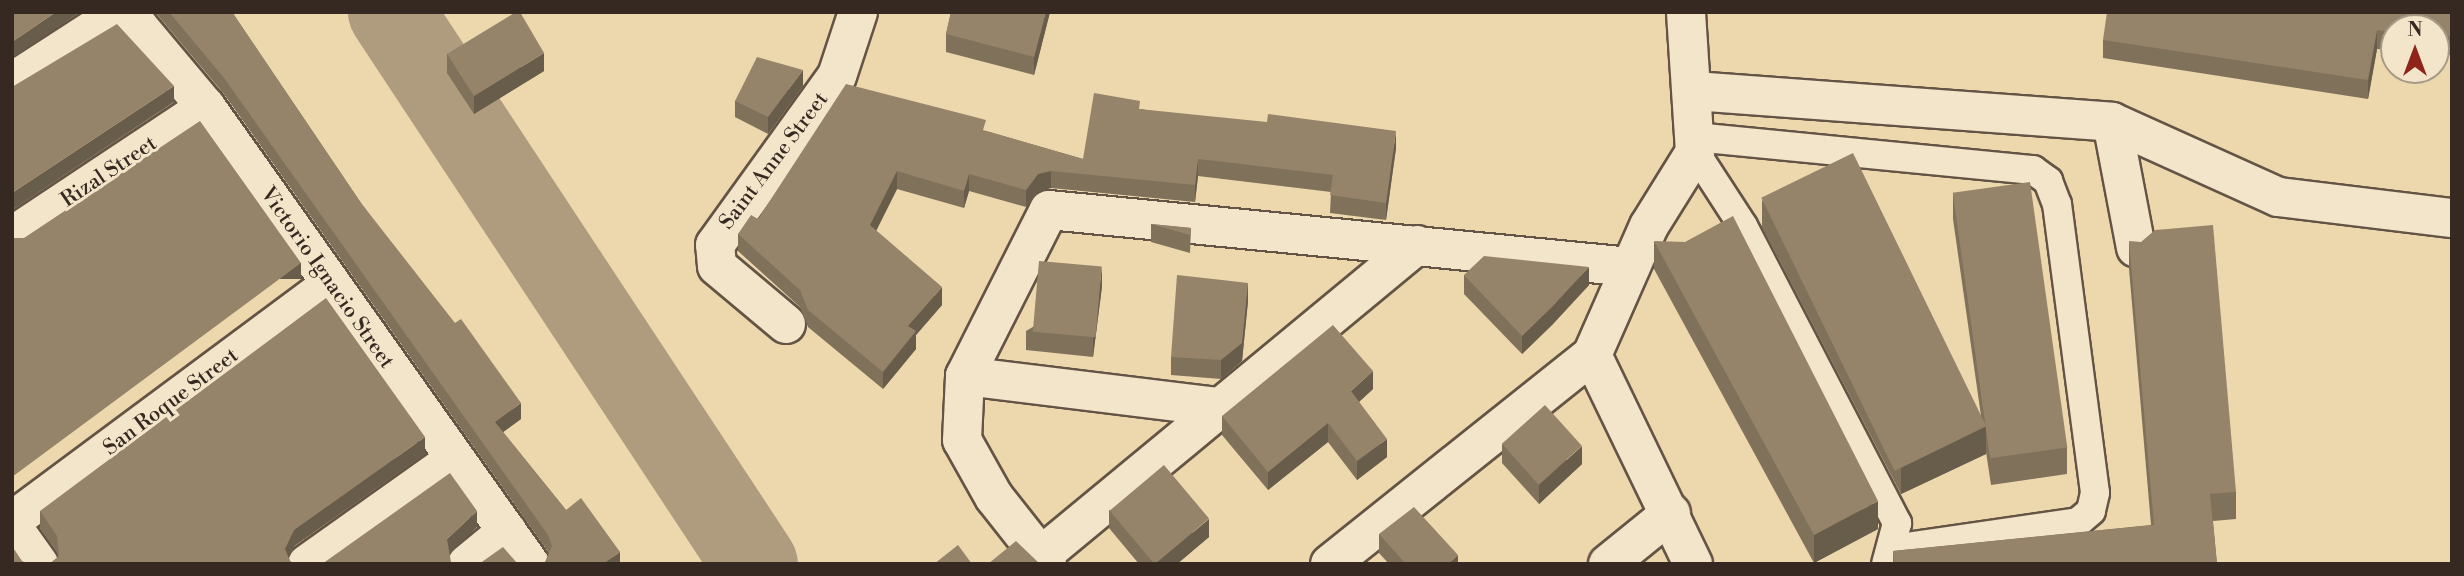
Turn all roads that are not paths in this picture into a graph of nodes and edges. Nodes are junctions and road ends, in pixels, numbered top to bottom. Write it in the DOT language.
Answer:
graph roads {
  1 [pos="858,12"];
  2 [pos="1686,12"];
  3 [pos="109,15"];
  4 [pos="12,82"];
  5 [pos="1694,91"];
  6 [pos="206,107"];
  7 [pos="2112,122"];
  8 [pos="1695,145"];
  9 [pos="2452,218"];
  10 [pos="12,236"];
  11 [pos="1417,245"];
  12 [pos="2136,248"];
  13 [pos="1630,267"];
  14 [pos="331,284"];
  15 [pos="786,324"];
  16 [pos="1592,355"];
  17 [pos="965,376"];
  18 [pos="1227,408"];
  19 [pos="455,459"];
  20 [pos="1671,513"];
  21 [pos="12,523"];
  22 [pos="507,531"];
  23 [pos="1890,556"];
  24 [pos="1044,560"];
  25 [pos="39,564"];
  26 [pos="307,564"];
  27 [pos="467,564"];
  28 [pos="530,564"];
  29 [pos="1330,564"];
  30 [pos="1608,564"];
  31 [pos="1693,564"];
  1 -- 15 [label="street, Saint Anne Street"];
  2 -- 5 [label="street"];
  3 -- 4 [label="street"];
  3 -- 6 [label="street, Victorio Ignacio Street"];
  5 -- 7 [label="street"];
  5 -- 8 [label="street"];
  6 -- 10 [label="street, Rizal Street"];
  6 -- 14 [label="street, Victorio Ignacio Street"];
  7 -- 9 [label="street"];
  7 -- 12 [label="street"];
  8 -- 13 [label="street"];
  8 -- 23 [label="lane"];
  8 -- 23 [label="lane"];
  11 -- 13 [label="street"];
  11 -- 17 [label="street"];
  11 -- 18 [label="street"];
  13 -- 16 [label="street"];
  14 -- 19 [label="street, Victorio Ignacio Street"];
  14 -- 21 [label="street, San Roque Street"];
  16 -- 20 [label="street"];
  16 -- 29 [label="street"];
  17 -- 18 [label="street"];
  17 -- 24 [label="street"];
  18 -- 24 [label="street"];
  19 -- 22 [label="street, Victorio Ignacio Street"];
  19 -- 26 [label="street"];
  20 -- 30 [label="street"];
  20 -- 31 [label="street"];
  21 -- 25 [label="street"];
  22 -- 27 [label="street"];
  22 -- 28 [label="street, Victorio Ignacio Street"];
}
